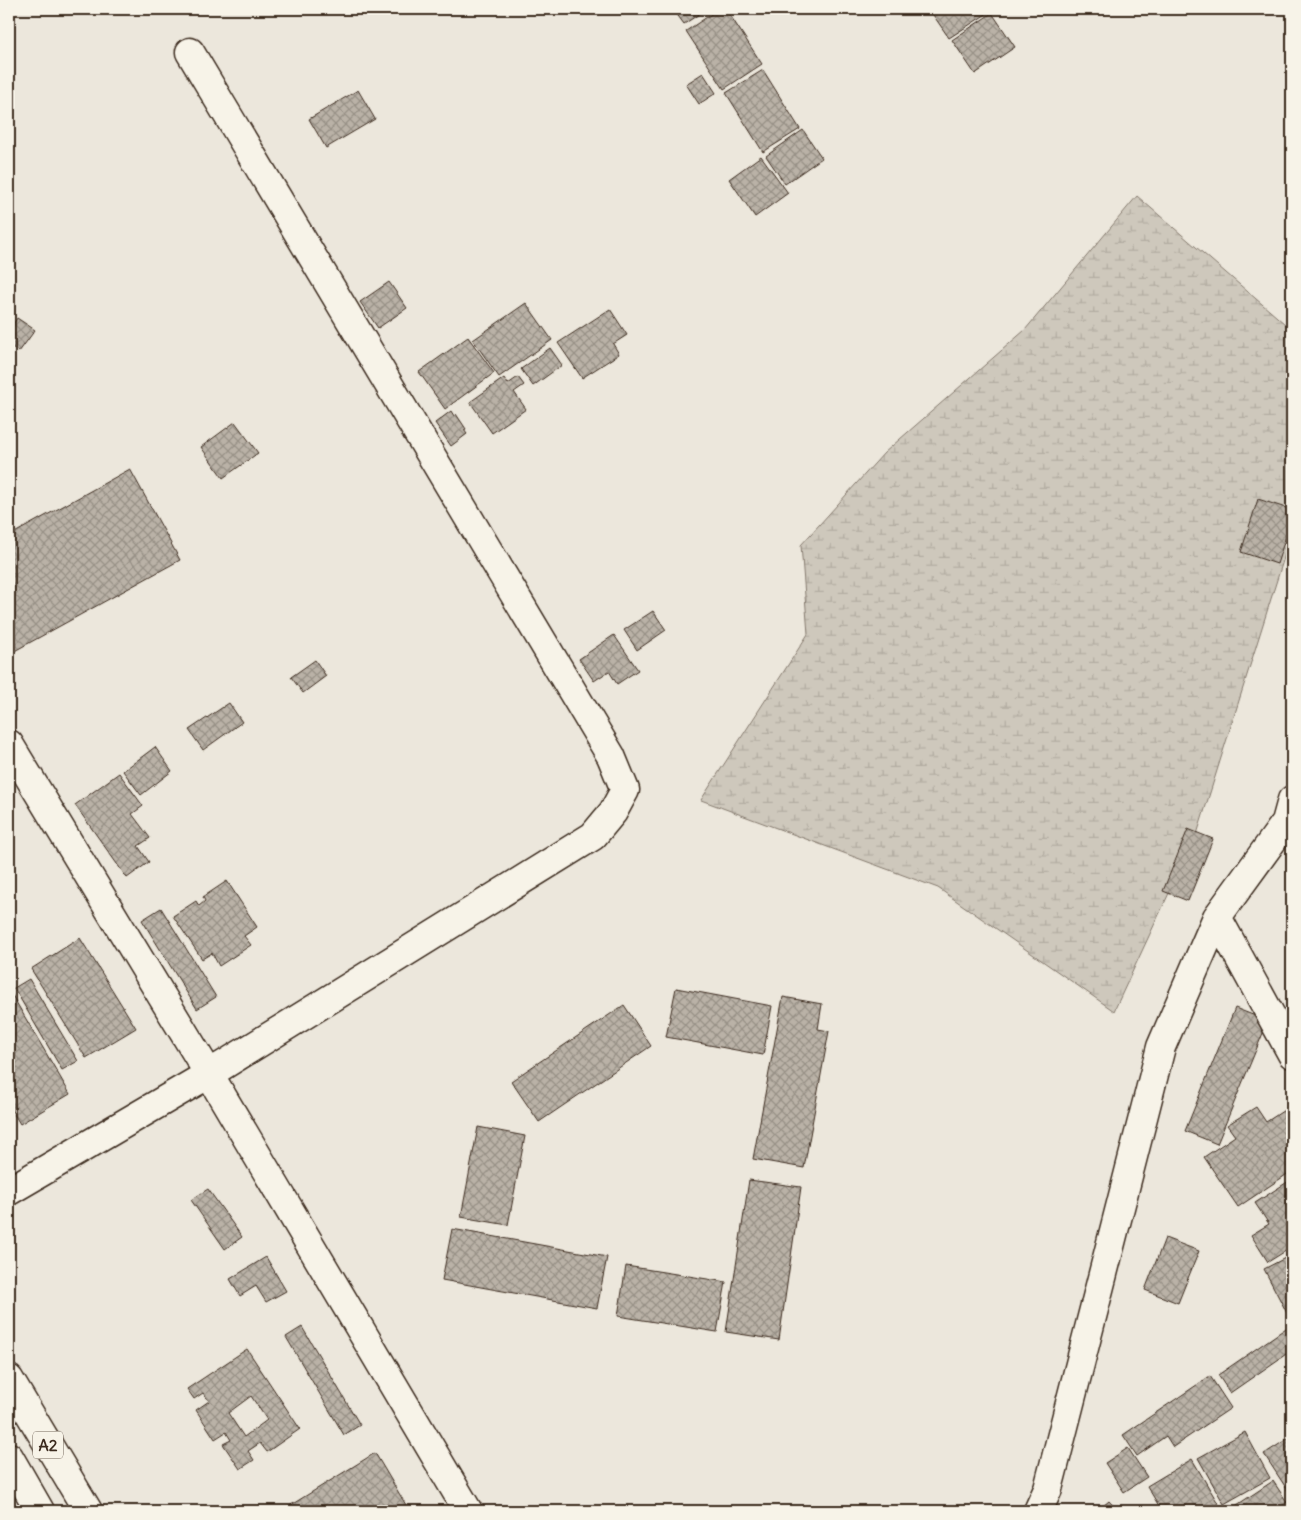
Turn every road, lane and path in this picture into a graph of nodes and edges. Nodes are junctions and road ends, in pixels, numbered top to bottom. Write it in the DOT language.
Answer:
graph roads {
  1 [pos="190,52"];
  2 [pos="9,744"];
  3 [pos="1292,800"];
  4 [pos="1218,917"];
  5 [pos="1292,1054"];
  6 [pos="209,1074"];
  7 [pos="9,1191"];
  8 [pos="9,1379"];
  9 [pos="9,1457"];
  10 [pos="40,1511"];
  11 [pos="88,1511"];
  12 [pos="468,1511"];
  13 [pos="1038,1511"];
  1 -- 6 [label="main road"];
  2 -- 6 [label="main road"];
  3 -- 4 [label="main road"];
  4 -- 5 [label="main road"];
  4 -- 13 [label="main road"];
  6 -- 7 [label="main road"];
  6 -- 12 [label="main road"];
  8 -- 11 [label="main road, A2"];
  9 -- 10 [label="main road, A2"];
}
